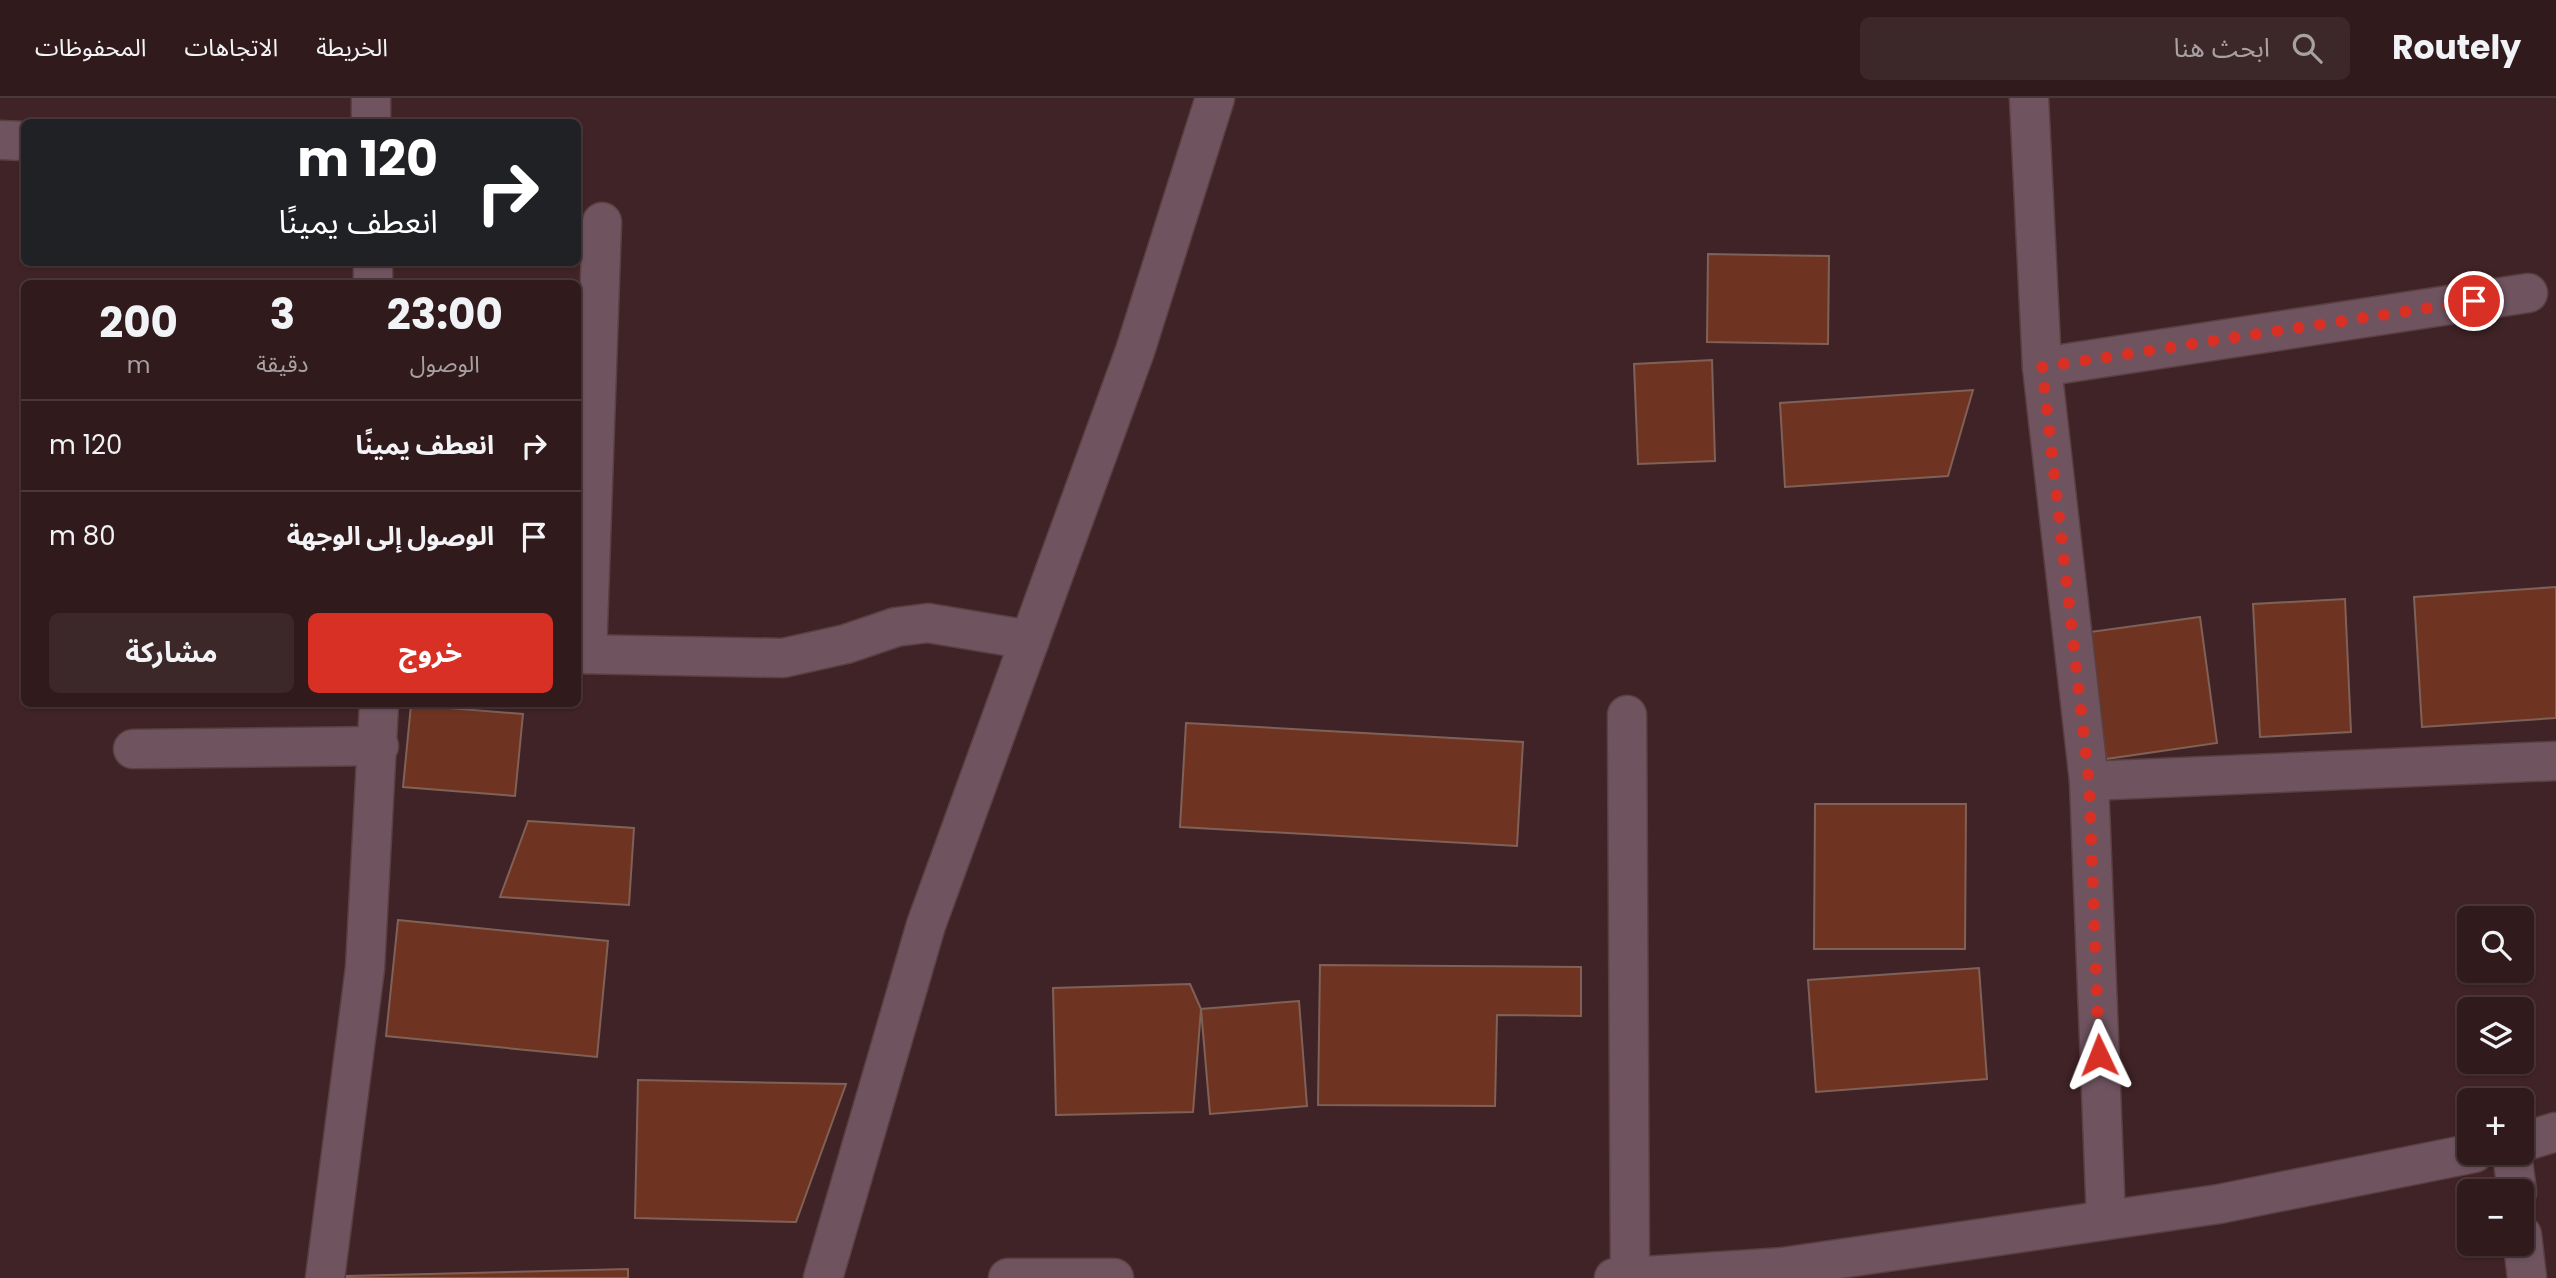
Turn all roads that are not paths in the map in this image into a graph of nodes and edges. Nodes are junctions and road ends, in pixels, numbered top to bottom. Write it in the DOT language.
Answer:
graph roads {
  1 [pos="371,98"];
  2 [pos="1214,98"];
  3 [pos="2029,98"];
  4 [pos="371,119"];
  5 [pos="0,140"];
  6 [pos="21,141"];
  7 [pos="602,222"];
  8 [pos="2528,293"];
  9 [pos="2042,367"];
  10 [pos="1030,640"];
  11 [pos="582,654"];
  12 [pos="379,707"];
  13 [pos="1627,715"];
  14 [pos="379,746"];
  15 [pos="133,749"];
  16 [pos="2556,761"];
  17 [pos="2089,781"];
  18 [pos="2556,1132"];
  19 [pos="2534,1138"];
  20 [pos="2457,1156"];
  21 [pos="2106,1219"];
  22 [pos="2524,1256"];
  23 [pos="1630,1277"];
  24 [pos="326,1278"];
  25 [pos="822,1278"];
  26 [pos="1013,1278"];
  27 [pos="1114,1278"];
  28 [pos="1614,1278"];
  29 [pos="2527,1278"];
  1 -- 4 [label="street"];
  2 -- 10 [label="street"];
  3 -- 9 [label="street"];
  5 -- 6 [label="street"];
  7 -- 11 [label="street"];
  8 -- 9 [label="street"];
  9 -- 17 [label="street"];
  10 -- 11 [label="street"];
  10 -- 25 [label="street"];
  12 -- 14 [label="street"];
  13 -- 23 [label="street"];
  14 -- 15 [label="street"];
  14 -- 24 [label="street"];
  16 -- 17 [label="street"];
  17 -- 21 [label="street"];
  18 -- 19 [label="street"];
  20 -- 21 [label="street"];
  21 -- 23 [label="street"];
  22 -- 29 [label="street"];
  23 -- 28 [label="street"];
  26 -- 27 [label="street"];
}
